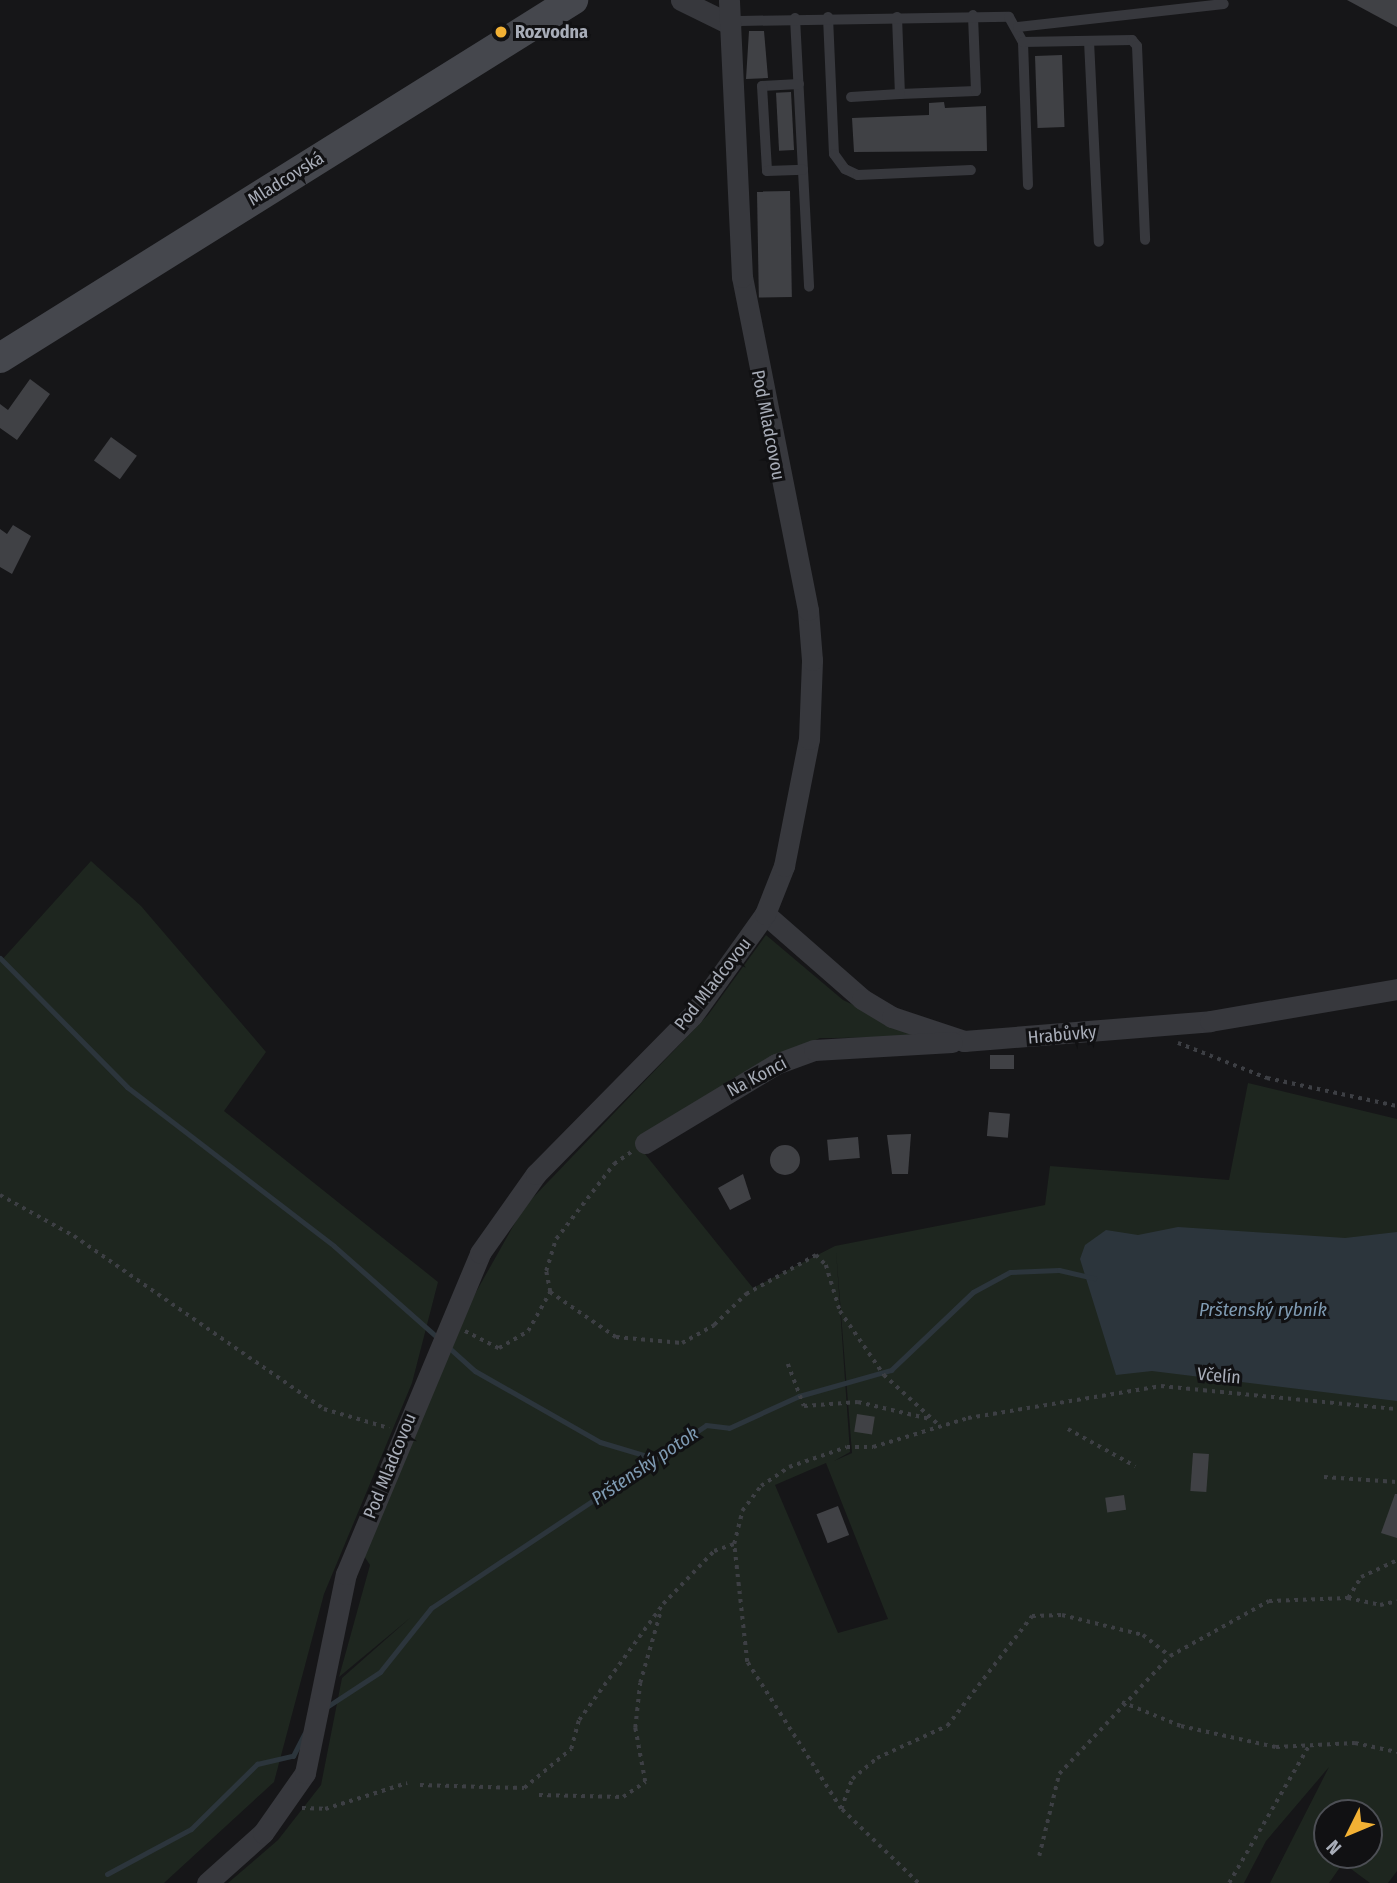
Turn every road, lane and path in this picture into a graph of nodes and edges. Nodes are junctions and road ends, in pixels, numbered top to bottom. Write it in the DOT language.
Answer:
graph roads {
  1 [pos="573,0"];
  2 [pos="681,0"];
  3 [pos="729,0"];
  4 [pos="1224,4"];
  5 [pos="973,15"];
  6 [pos="828,17"];
  7 [pos="897,17"];
  8 [pos="795,18"];
  9 [pos="735,22"];
  10 [pos="1018,27"];
  11 [pos="1089,41"];
  12 [pos="1023,43"];
  13 [pos="799,84"];
  14 [pos="900,94"];
  15 [pos="851,97"];
  16 [pos="803,170"];
  17 [pos="971,170"];
  18 [pos="1028,185"];
  19 [pos="1145,240"];
  20 [pos="1099,242"];
  21 [pos="809,287"];
  22 [pos="0,358"];
  23 [pos="765,914"];
  24 [pos="1397,989"];
  25 [pos="1149,1026"];
  26 [pos="964,1041"];
  27 [pos="1397,1106"];
  28 [pos="645,1143"];
  29 [pos="0,1195"];
  30 [pos="550,1292"];
  31 [pos="447,1323"];
  32 [pos="788,1364"];
  33 [pos="1397,1409"];
  34 [pos="933,1420"];
  35 [pos="939,1425"];
  36 [pos="1068,1429"];
  37 [pos="405,1430"];
  38 [pos="1135,1466"];
  39 [pos="1324,1476"];
  40 [pos="1397,1482"];
  41 [pos="734,1545"];
  42 [pos="1397,1560"];
  43 [pos="1348,1598"];
  44 [pos="1397,1601"];
  45 [pos="663,1604"];
  46 [pos="1170,1656"];
  47 [pos="1122,1703"];
  48 [pos="1308,1747"];
  49 [pos="1397,1752"];
  50 [pos="407,1783"];
  51 [pos="420,1786"];
  52 [pos="539,1795"];
  53 [pos="286,1807"];
  54 [pos="841,1809"];
  55 [pos="1039,1856"];
  56 [pos="207,1883"];
  57 [pos="918,1883"];
  58 [pos="1229,1883"];
  1 -- 22 [label="street, Mladcovská"];
  2 -- 9 [label="street"];
  3 -- 9 [label="street, Pod Mladcovou"];
  4 -- 10 [label="lane"];
  5 -- 7 [label="lane"];
  5 -- 10 [label="lane"];
  5 -- 14 [label="lane"];
  6 -- 7 [label="lane"];
  6 -- 8 [label="lane"];
  6 -- 17 [label="lane"];
  7 -- 14 [label="lane"];
  8 -- 9 [label="lane"];
  8 -- 13 [label="lane"];
  9 -- 23 [label="street, Pod Mladcovou"];
  10 -- 12 [label="lane"];
  11 -- 12 [label="lane"];
  11 -- 19 [label="lane"];
  11 -- 20 [label="lane"];
  12 -- 18 [label="lane"];
  13 -- 16 [label="lane"];
  13 -- 16 [label="lane"];
  14 -- 15 [label="lane"];
  16 -- 21 [label="lane"];
  23 -- 26 [label="street, Hrabůvky"];
  23 -- 31 [label="street, Pod Mladcovou"];
  24 -- 25 [label="street, Hrabůvky"];
  25 -- 26 [label="street, Hrabůvky"];
  25 -- 27 [label="path"];
  26 -- 28 [label="street, Na Konci"];
  28 -- 30 [label="path"];
  29 -- 37 [label="path"];
  30 -- 31 [label="path"];
  30 -- 34 [label="path"];
  31 -- 37 [label="street, Pod Mladcovou"];
  32 -- 34 [label="path"];
  33 -- 35 [label="path, Včelín"];
  34 -- 35 [label="path"];
  35 -- 41 [label="path, Včelín"];
  36 -- 38 [label="path"];
  37 -- 53 [label="street, Pod Mladcovou"];
  39 -- 40 [label="path"];
  41 -- 45 [label="path"];
  41 -- 54 [label="path, Včelín"];
  42 -- 43 [label="path"];
  43 -- 44 [label="path"];
  43 -- 46 [label="path"];
  45 -- 51 [label="path"];
  45 -- 52 [label="path"];
  46 -- 47 [label="path"];
  46 -- 54 [label="path"];
  47 -- 48 [label="path"];
  47 -- 55 [label="path"];
  48 -- 49 [label="path"];
  48 -- 58 [label="path"];
  50 -- 53 [label="path"];
  53 -- 56 [label="street, Pod Mladcovou"];
  54 -- 57 [label="path, Včelín"];
}
